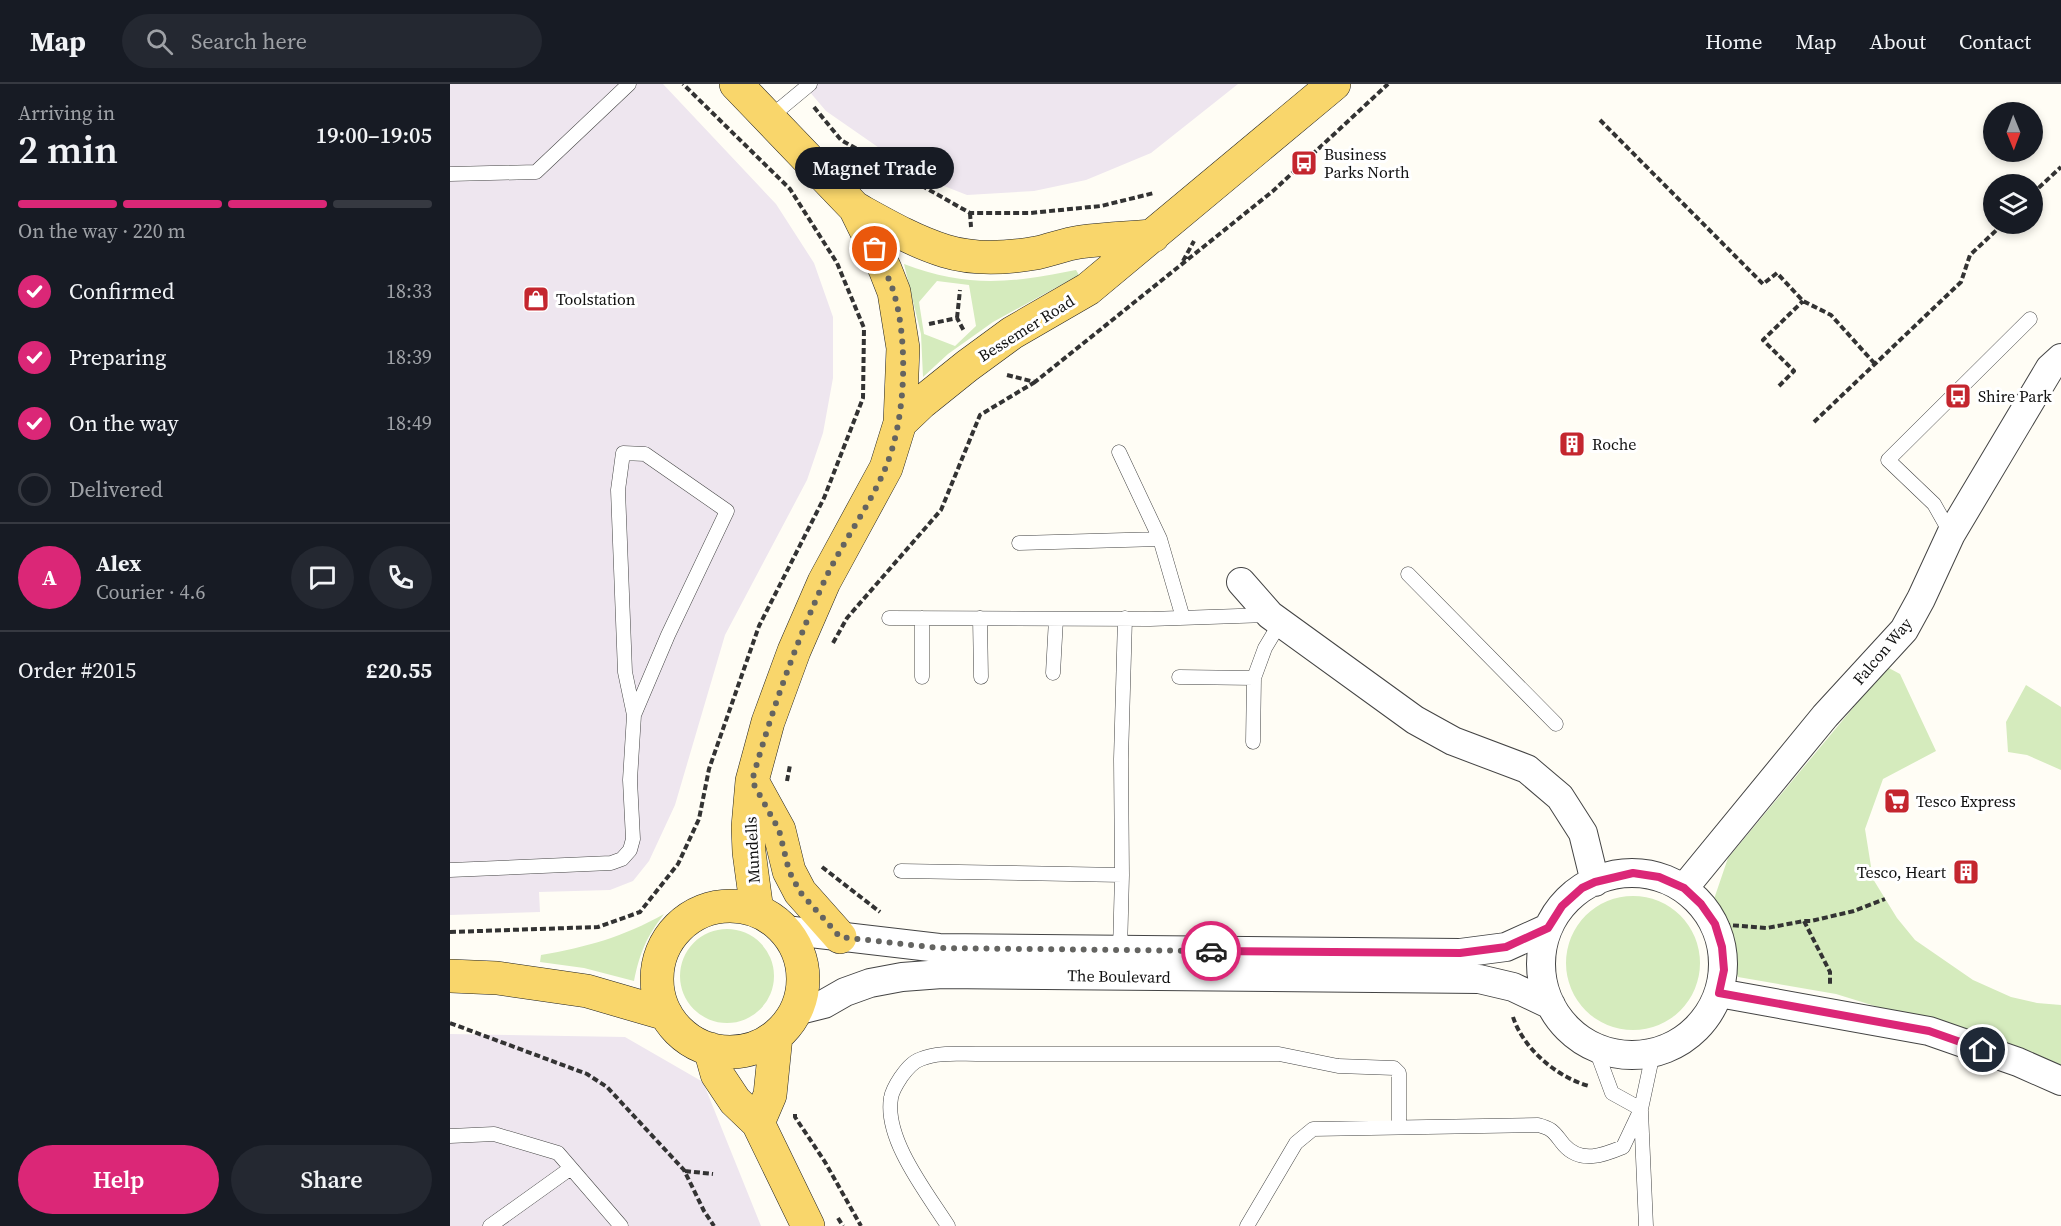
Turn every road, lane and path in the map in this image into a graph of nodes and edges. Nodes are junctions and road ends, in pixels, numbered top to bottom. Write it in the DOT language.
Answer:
graph roads {
  1 [pos="629,84"];
  2 [pos="683,84"];
  3 [pos="736,84"];
  4 [pos="1334,84"];
  5 [pos="1388,84"];
  6 [pos="805,87"];
  7 [pos="769,118"];
  8 [pos="1600,120"];
  9 [pos="2061,167"];
  10 [pos="450,174"];
  11 [pos="2043,184"];
  12 [pos="1160,191"];
  13 [pos="855,208"];
  14 [pos="1992,234"];
  15 [pos="1153,236"];
  16 [pos="960,290"];
  17 [pos="1803,301"];
  18 [pos="957,318"];
  19 [pos="2030,319"];
  20 [pos="922,326"];
  21 [pos="964,331"];
  22 [pos="2061,358"];
  23 [pos="1875,364"];
  24 [pos="998,372"];
  25 [pos="1035,382"];
  26 [pos="1779,386"];
  27 [pos="1814,422"];
  28 [pos="900,423"];
  29 [pos="1119,452"];
  30 [pos="1951,534"];
  31 [pos="1160,539"];
  32 [pos="1019,543"];
  33 [pos="1408,574"];
  34 [pos="1241,582"];
  35 [pos="889,618"];
  36 [pos="922,618"];
  37 [pos="980,618"];
  38 [pos="1125,618"];
  39 [pos="1183,618"];
  40 [pos="1056,619"];
  41 [pos="1275,619"];
  42 [pos="831,648"];
  43 [pos="1053,673"];
  44 [pos="922,677"];
  45 [pos="981,677"];
  46 [pos="1179,677"];
  47 [pos="1254,678"];
  48 [pos="634,715"];
  49 [pos="1556,724"];
  50 [pos="1253,742"];
  51 [pos="791,760"];
  52 [pos="752,781"];
  53 [pos="787,781"];
  54 [pos="821,867"];
  55 [pos="450,870"];
  56 [pos="901,870"];
  57 [pos="1122,875"];
  58 [pos="1595,882"];
  59 [pos="1684,888"];
  60 [pos="1885,900"];
  61 [pos="757,911"];
  62 [pos="881,913"];
  63 [pos="1804,921"];
  64 [pos="1715,924"];
  65 [pos="1548,928"];
  66 [pos="785,930"];
  67 [pos="450,932"];
  68 [pos="840,937"];
  69 [pos="1120,951"];
  70 [pos="450,976"];
  71 [pos="1719,993"];
  72 [pos="1551,1005"];
  73 [pos="796,1011"];
  74 [pos="1830,1012"];
  75 [pos="666,1014"];
  76 [pos="450,1023"];
  77 [pos="776,1036"];
  78 [pos="1595,1047"];
  79 [pos="710,1049"];
  80 [pos="1653,1053"];
  81 [pos="2061,1081"];
  82 [pos="1641,1109"];
  83 [pos="758,1123"];
  84 [pos="1399,1127"];
  85 [pos="450,1136"];
  86 [pos="571,1168"];
  87 [pos="684,1170"];
  88 [pos="714,1174"];
  89 [pos="490,1226"];
  90 [pos="621,1226"];
  91 [pos="714,1226"];
  92 [pos="808,1226"];
  93 [pos="948,1226"];
  94 [pos="1247,1226"];
  95 [pos="1646,1226"];
  1 -- 10 [label="lane"];
  2 -- 67 [label="path"];
  3 -- 7 [label="main road, Mundells"];
  4 -- 15 [label="main road, Bessemer Road"];
  5 -- 25 [label="path"];
  6 -- 7 [label="lane"];
  6 -- 12 [label="path"];
  7 -- 13 [label="main road, Mundells"];
  8 -- 17 [label="path"];
  9 -- 11 [label="path"];
  13 -- 15 [label="main road"];
  13 -- 28 [label="main road, Mundells"];
  14 -- 23 [label="path"];
  15 -- 28 [label="main road, Bessemer Road"];
  16 -- 18 [label="path"];
  17 -- 23 [label="path"];
  17 -- 26 [label="path"];
  18 -- 20 [label="path"];
  18 -- 21 [label="path"];
  19 -- 30 [label="lane"];
  22 -- 30 [label="street, Falcon Way"];
  23 -- 27 [label="path"];
  24 -- 25 [label="path"];
  25 -- 42 [label="path"];
  28 -- 52 [label="main road, Mundells"];
  29 -- 31 [label="lane"];
  30 -- 59 [label="street, Falcon Way"];
  31 -- 32 [label="lane"];
  31 -- 39 [label="lane"];
  33 -- 49 [label="lane"];
  34 -- 41 [label="street"];
  35 -- 36 [label="lane"];
  36 -- 37 [label="lane"];
  36 -- 44 [label="lane"];
  37 -- 40 [label="lane"];
  37 -- 45 [label="lane"];
  38 -- 39 [label="lane"];
  38 -- 40 [label="lane"];
  38 -- 57 [label="lane"];
  39 -- 41 [label="lane"];
  40 -- 43 [label="lane"];
  41 -- 47 [label="lane"];
  41 -- 58 [label="street"];
  46 -- 47 [label="lane"];
  47 -- 50 [label="lane"];
  48 -- 48 [label="lane"];
  48 -- 55 [label="lane"];
  51 -- 53 [label="path"];
  52 -- 61 [label="main road, Mundells"];
  52 -- 68 [label="main road"];
  54 -- 62 [label="path"];
  56 -- 57 [label="lane"];
  57 -- 69 [label="lane"];
  58 -- 59 [label="street"];
  58 -- 65 [label="street"];
  59 -- 64 [label="street"];
  60 -- 63 [label="path"];
  61 -- 66 [label="main road"];
  61 -- 75 [label="main road"];
  63 -- 64 [label="path"];
  63 -- 74 [label="path"];
  64 -- 71 [label="street"];
  65 -- 69 [label="street, The Boulevard"];
  65 -- 72 [label="street"];
  66 -- 68 [label="street, The Boulevard"];
  66 -- 73 [label="main road"];
  68 -- 69 [label="street, The Boulevard"];
  70 -- 75 [label="main road"];
  71 -- 74 [label="street"];
  71 -- 80 [label="street"];
  72 -- 73 [label="street, The Boulevard"];
  72 -- 78 [label="street"];
  73 -- 77 [label="main road"];
  74 -- 81 [label="street"];
  75 -- 79 [label="main road"];
  76 -- 87 [label="path"];
  77 -- 79 [label="main road"];
  77 -- 83 [label="main road"];
  78 -- 80 [label="street"];
  78 -- 82 [label="lane"];
  79 -- 83 [label="main road"];
  80 -- 82 [label="lane"];
  82 -- 84 [label="lane"];
  82 -- 95 [label="lane"];
  83 -- 92 [label="main road"];
  84 -- 93 [label="lane"];
  84 -- 94 [label="lane"];
  85 -- 86 [label="lane"];
  86 -- 89 [label="lane"];
  86 -- 90 [label="lane"];
  87 -- 88 [label="path"];
  87 -- 91 [label="path"];
}
